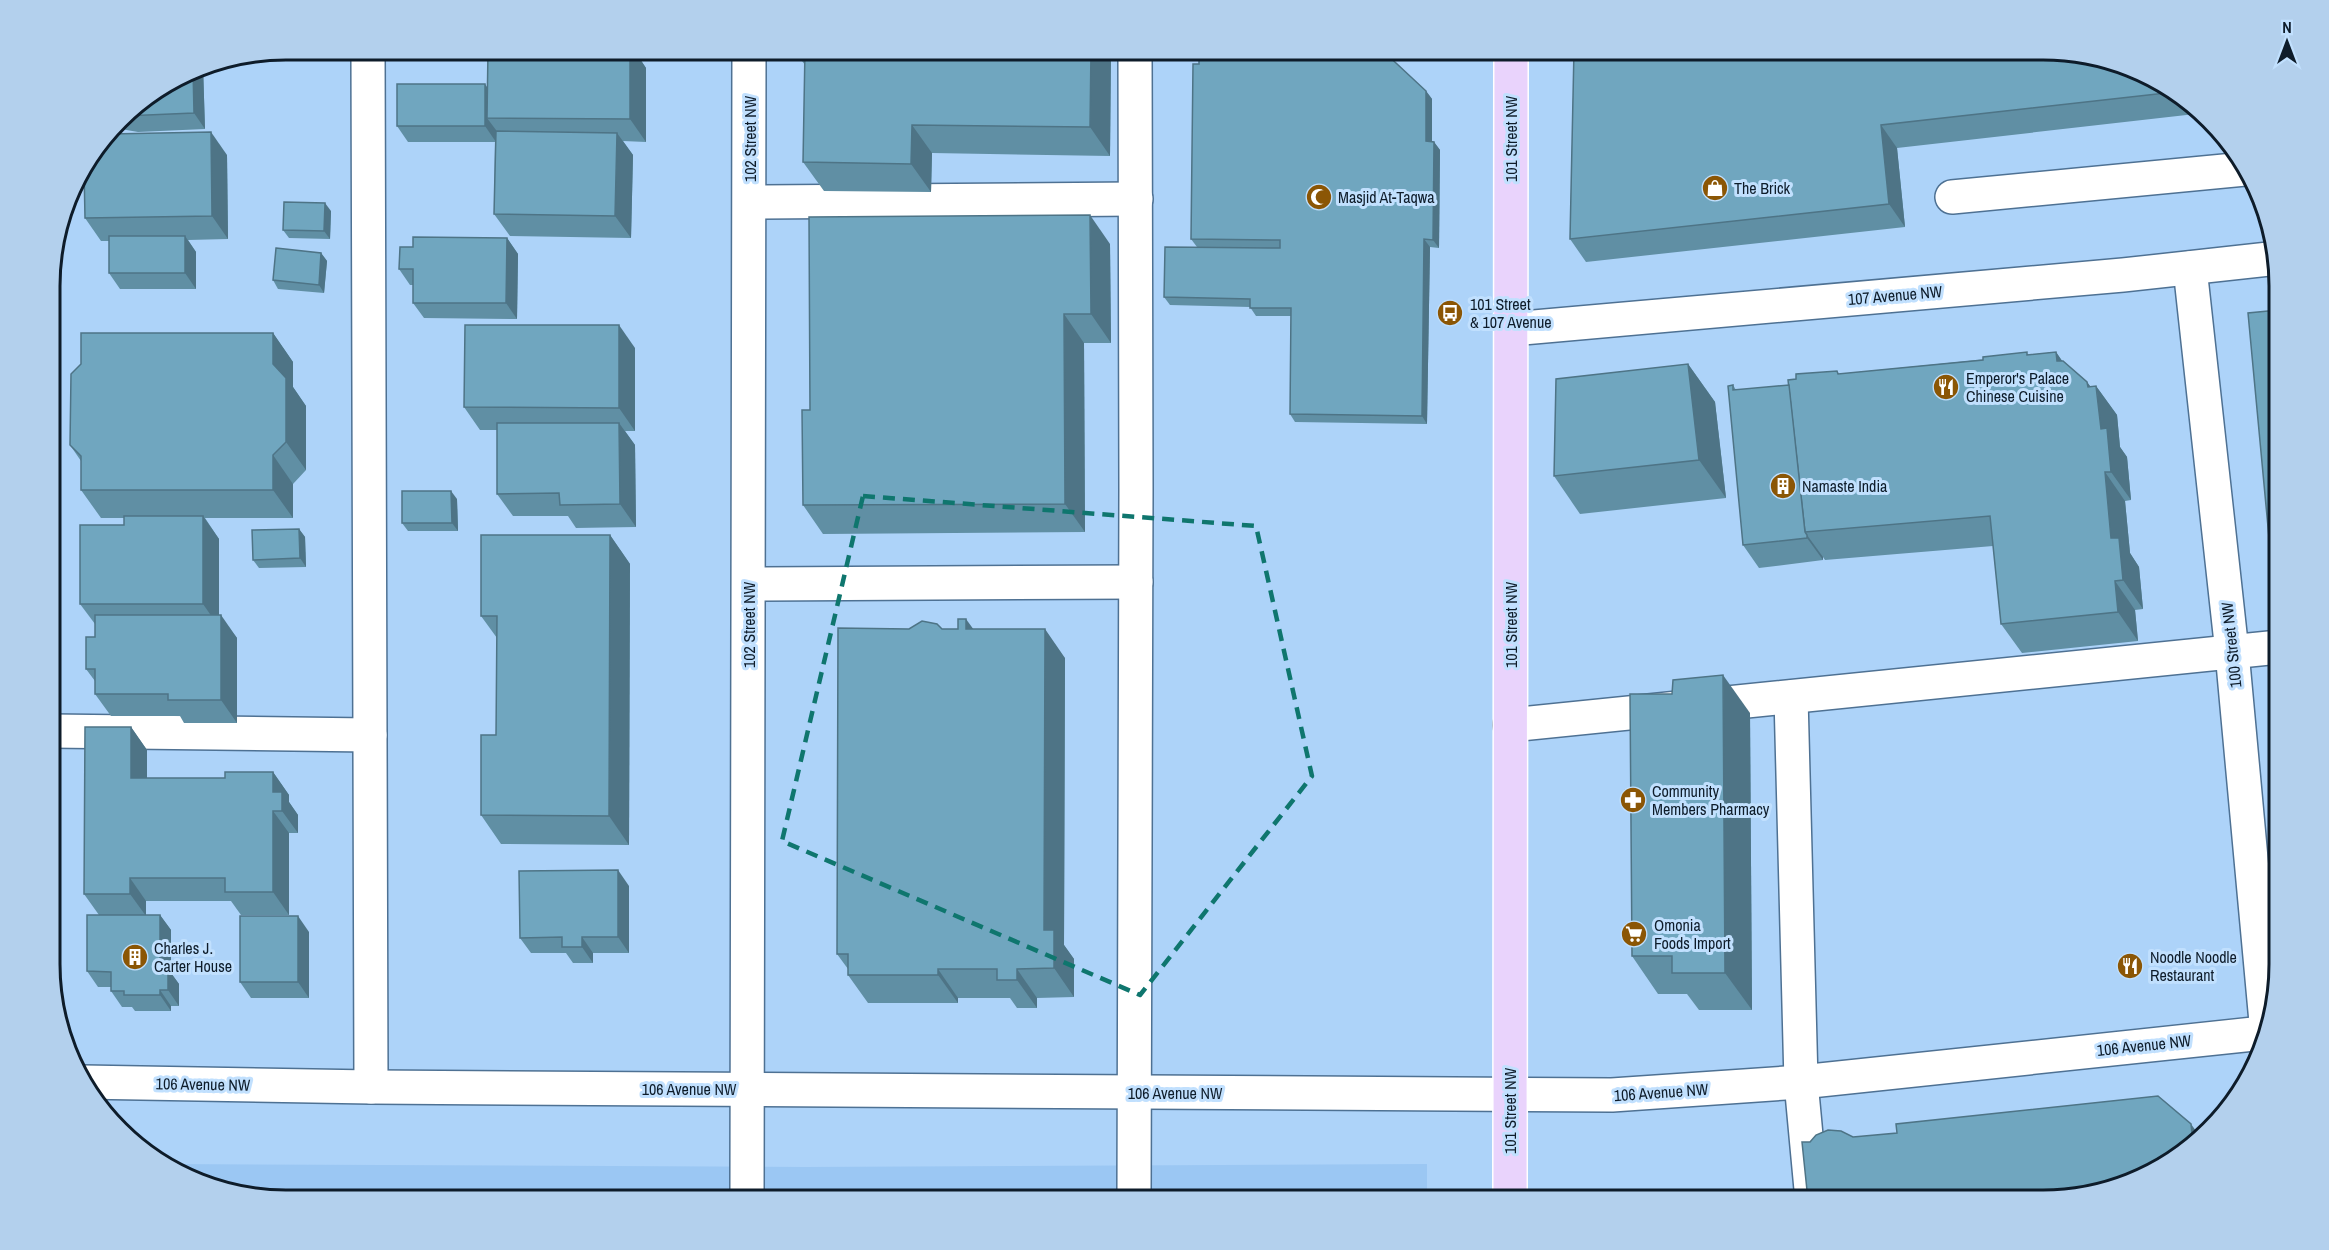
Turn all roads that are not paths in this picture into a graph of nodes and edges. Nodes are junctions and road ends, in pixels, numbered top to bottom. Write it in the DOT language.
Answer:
graph roads {
  1 [pos="369,60"];
  2 [pos="749,60"];
  3 [pos="1136,60"];
  4 [pos="1511,60"];
  5 [pos="2237,170"];
  6 [pos="1952,196"];
  7 [pos="1136,199"];
  8 [pos="750,202"];
  9 [pos="2267,259"];
  10 [pos="2190,268"];
  11 [pos="1511,329"];
  12 [pos="1136,582"];
  13 [pos="749,584"];
  14 [pos="2269,648"];
  15 [pos="2232,652"];
  16 [pos="1791,697"];
  17 [pos="1510,725"];
  18 [pos="60,731"];
  19 [pos="370,735"];
  20 [pos="2265,1009"];
  21 [pos="2258,1034"];
  22 [pos="93,1082"];
  23 [pos="1801,1082"];
  24 [pos="371,1087"];
  25 [pos="746,1090"];
  26 [pos="1135,1093"];
  27 [pos="1510,1095"];
  28 [pos="747,1190"];
  29 [pos="1134,1190"];
  30 [pos="1510,1190"];
  31 [pos="1811,1190"];
  1 -- 19 [label="street"];
  2 -- 8 [label="street, 102 Street NW"];
  3 -- 7 [label="street"];
  4 -- 11 [label="main road, 101 Street NW"];
  5 -- 6 [label="street"];
  7 -- 8 [label="street"];
  7 -- 12 [label="street"];
  8 -- 13 [label="street, 102 Street NW"];
  9 -- 10 [label="street, 107 Avenue NW"];
  10 -- 11 [label="street, 107 Avenue NW"];
  10 -- 15 [label="street, 100 Street NW"];
  11 -- 17 [label="main road, 101 Street NW"];
  12 -- 13 [label="street"];
  12 -- 26 [label="street"];
  13 -- 25 [label="street, 102 Street NW"];
  14 -- 15 [label="street"];
  15 -- 16 [label="street"];
  15 -- 20 [label="street, 100 Street NW"];
  16 -- 17 [label="street"];
  16 -- 23 [label="street"];
  17 -- 27 [label="main road, 101 Street NW"];
  18 -- 19 [label="street"];
  19 -- 24 [label="street"];
  21 -- 23 [label="street, 106 Avenue NW"];
  22 -- 24 [label="street, 106 Avenue NW"];
  23 -- 27 [label="street, 106 Avenue NW"];
  23 -- 31 [label="street"];
  24 -- 25 [label="street, 106 Avenue NW"];
  25 -- 26 [label="street, 106 Avenue NW"];
  25 -- 28 [label="street, 102 Street NW"];
  26 -- 27 [label="street, 106 Avenue NW"];
  26 -- 29 [label="street"];
  27 -- 30 [label="main road, 101 Street NW"];
}
